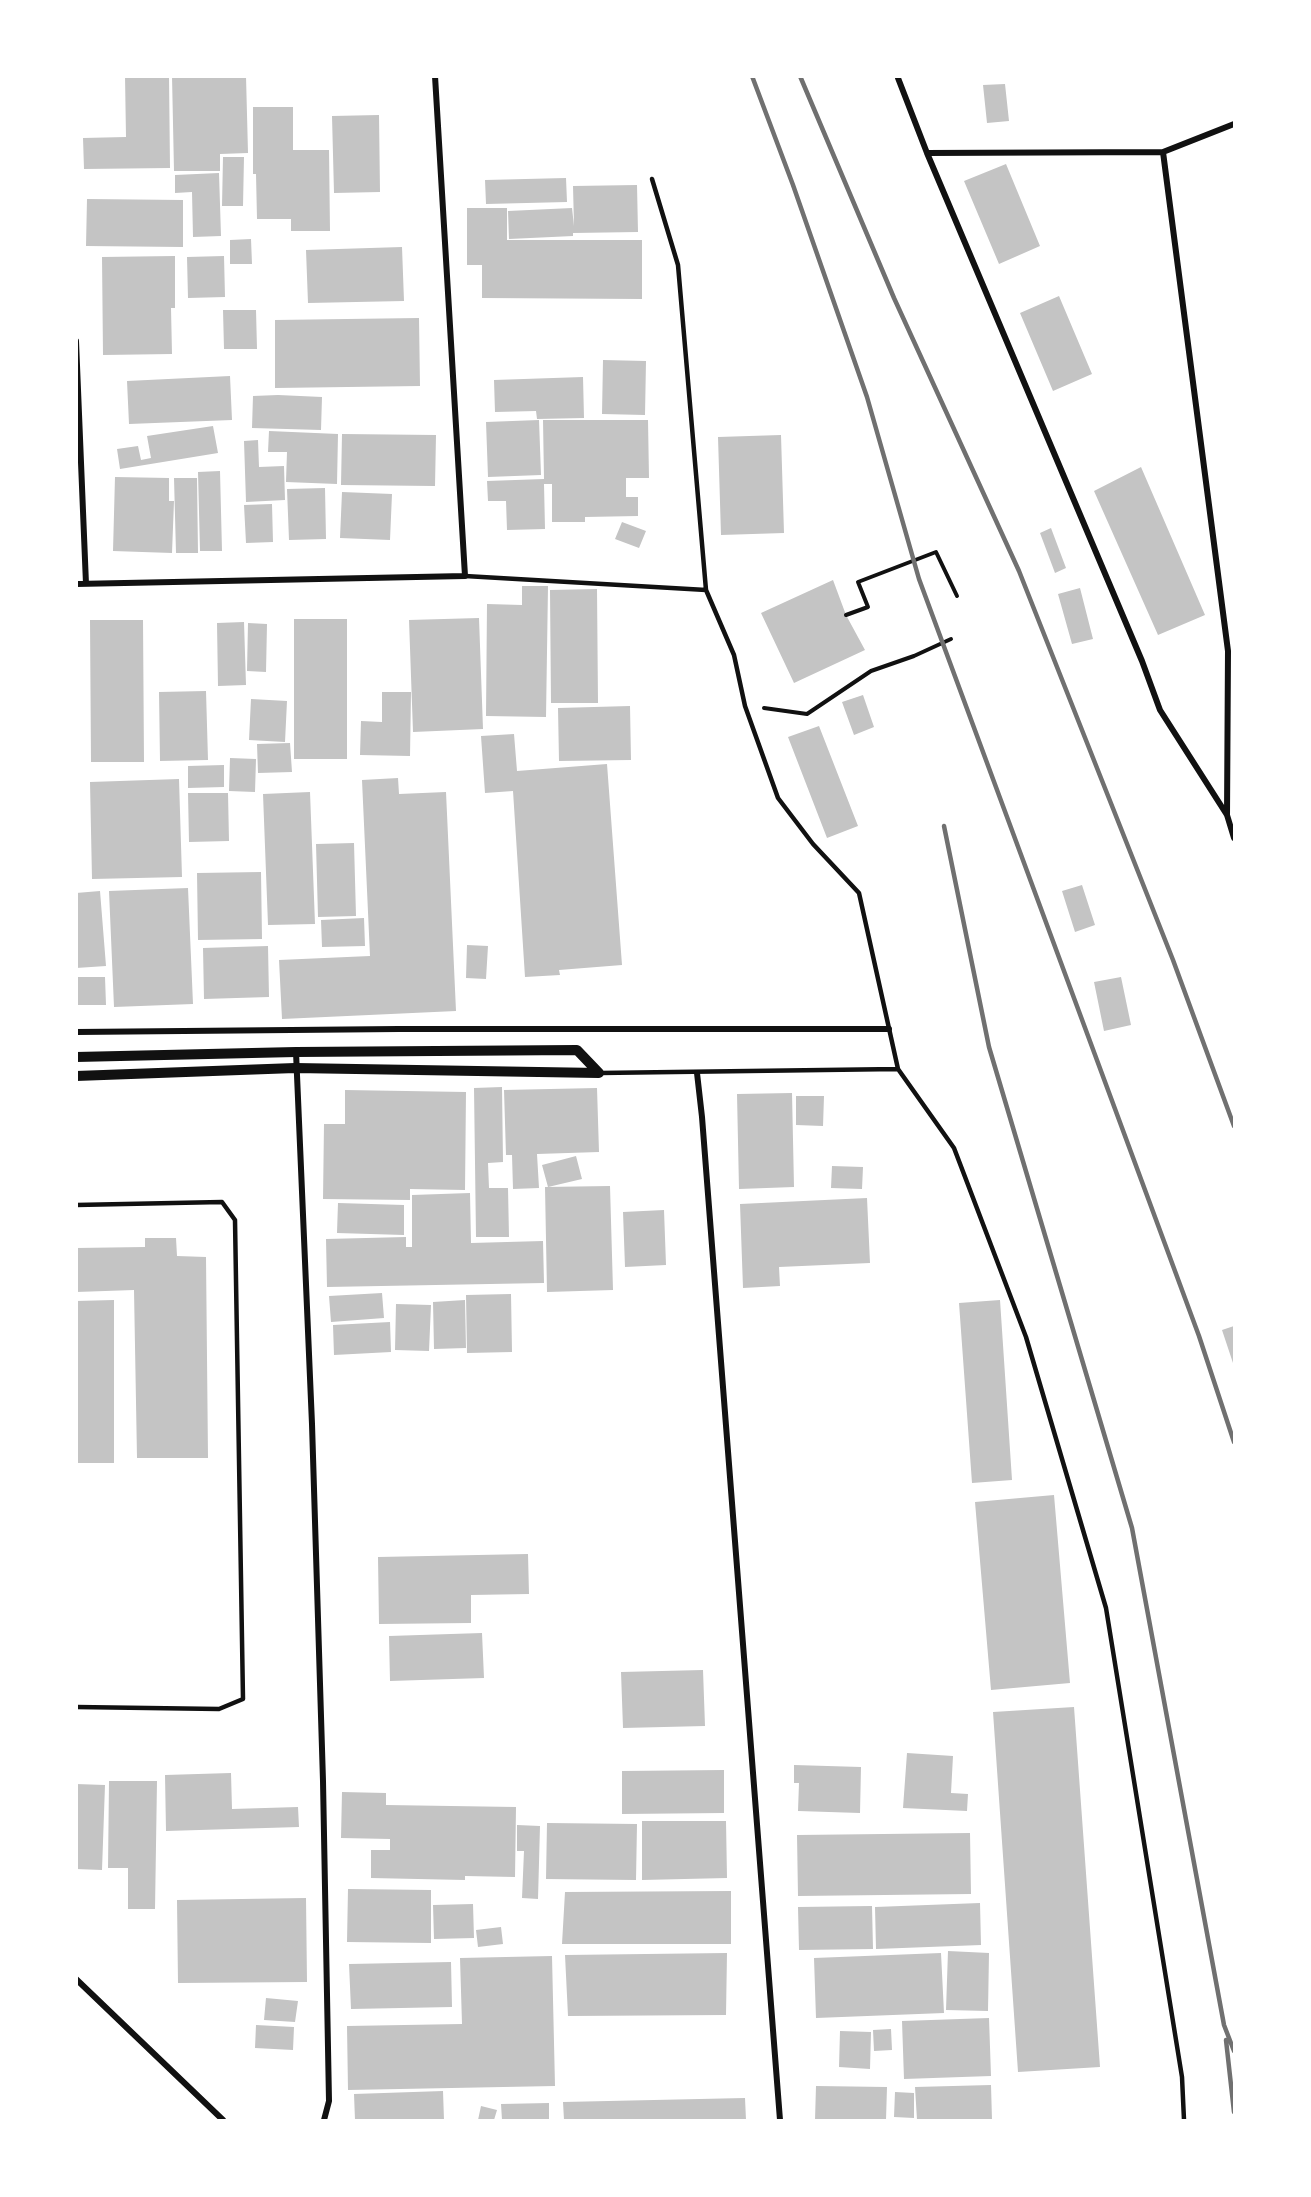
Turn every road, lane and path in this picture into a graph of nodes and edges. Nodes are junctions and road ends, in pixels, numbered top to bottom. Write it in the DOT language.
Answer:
graph roads {
  1 [pos="435,76"];
  2 [pos="898,78"];
  3 [pos="1234,124"];
  4 [pos="1163,152"];
  5 [pos="927,153"];
  6 [pos="652,179"];
  7 [pos="76,341"];
  8 [pos="465,576"];
  9 [pos="76,584"];
  10 [pos="86,584"];
  11 [pos="706,590"];
  12 [pos="957,596"];
  13 [pos="846,615"];
  14 [pos="951,639"];
  15 [pos="745,706"];
  16 [pos="1227,815"];
  17 [pos="1234,838"];
  18 [pos="889,1029"];
  19 [pos="76,1032"];
  20 [pos="296,1052"];
  21 [pos="76,1057"];
  22 [pos="296,1068"];
  23 [pos="898,1069"];
  24 [pos="599,1073"];
  25 [pos="697,1073"];
  26 [pos="76,1076"];
  27 [pos="76,1205"];
  28 [pos="76,1707"];
  29 [pos="76,1979"];
  30 [pos="223,2121"];
  31 [pos="324,2121"];
  32 [pos="780,2121"];
  33 [pos="1184,2121"];
  1 -- 8 [label="street"];
  2 -- 5 [label="street"];
  3 -- 4 [label="street"];
  4 -- 5 [label="street"];
  4 -- 16 [label="street"];
  5 -- 16 [label="street"];
  6 -- 11 [label="lane"];
  7 -- 10 [label="street"];
  8 -- 10 [label="street"];
  8 -- 11 [label="lane"];
  9 -- 10 [label="street"];
  11 -- 15 [label="lane"];
  12 -- 13 [label="path"];
  14 -- 15 [label="path"];
  15 -- 18 [label="lane"];
  16 -- 17 [label="street"];
  18 -- 19 [label="street"];
  18 -- 23 [label="lane"];
  20 -- 21 [label="street"];
  20 -- 22 [label="street"];
  20 -- 24 [label="street"];
  22 -- 24 [label="street"];
  22 -- 26 [label="street"];
  22 -- 31 [label="street"];
  23 -- 25 [label="lane"];
  23 -- 33 [label="lane"];
  24 -- 25 [label="lane"];
  25 -- 32 [label="street"];
  27 -- 28 [label="lane"];
  29 -- 30 [label="street"];
}
